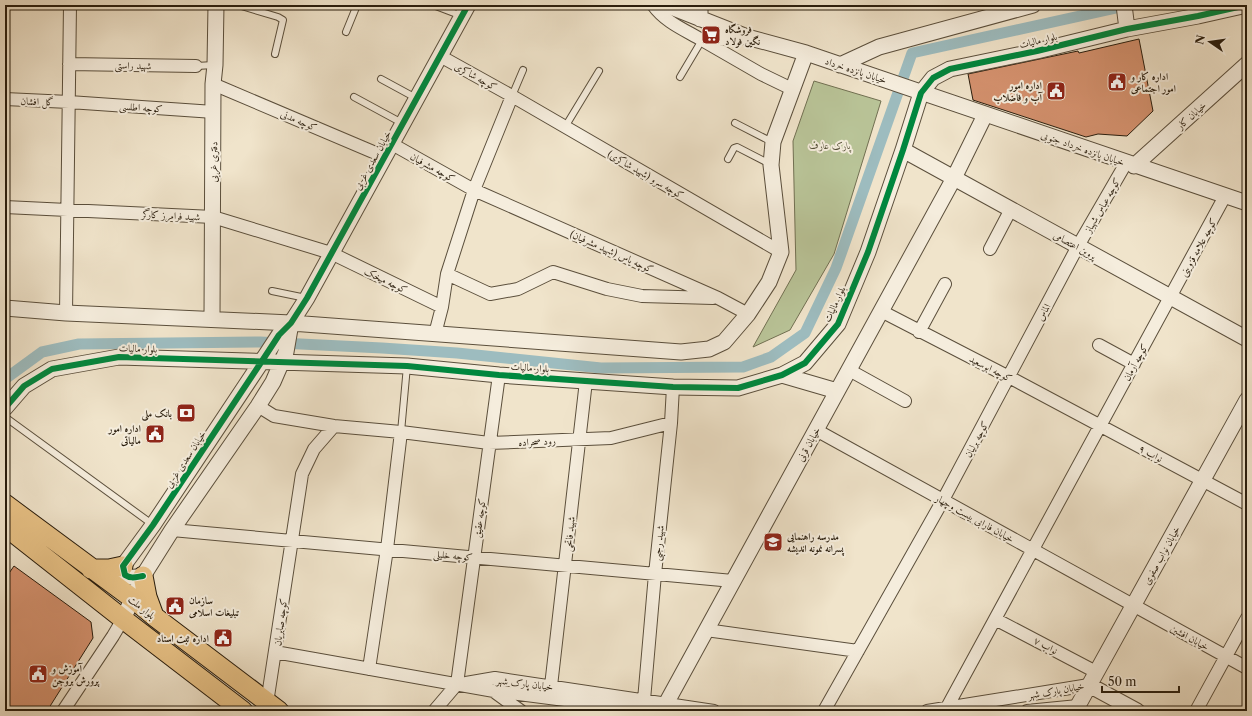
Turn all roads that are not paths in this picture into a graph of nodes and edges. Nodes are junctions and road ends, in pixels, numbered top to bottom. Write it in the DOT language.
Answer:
graph roads {
  1 [pos="70,5"];
  2 [pos="216,5"];
  3 [pos="238,5"];
  4 [pos="357,5"];
  5 [pos="433,5"];
  6 [pos="653,5"];
  7 [pos="1032,5"];
  8 [pos="1124,5"];
  9 [pos="1247,5"];
  10 [pos="673,6"];
  11 [pos="1013,8"];
  12 [pos="465,10"];
  13 [pos="700,12"];
  14 [pos="1127,29"];
  15 [pos="346,32"];
  16 [pos="747,38"];
  17 [pos="702,40"];
  18 [pos="800,52"];
  19 [pos="275,54"];
  20 [pos="440,56"];
  21 [pos="69,64"];
  22 [pos="1247,64"];
  23 [pos="215,65"];
  24 [pos="840,65"];
  25 [pos="196,66"];
  26 [pos="523,70"];
  27 [pos="599,71"];
  28 [pos="680,76"];
  29 [pos="381,79"];
  30 [pos="213,84"];
  31 [pos="792,89"];
  32 [pos="920,92"];
  33 [pos="512,96"];
  34 [pos="354,97"];
  35 [pos="5,99"];
  36 [pos="417,99"];
  37 [pos="69,102"];
  38 [pos="214,112"];
  39 [pos="985,115"];
  40 [pos="735,123"];
  41 [pos="403,124"];
  42 [pos="565,127"];
  43 [pos="773,142"];
  44 [pos="389,150"];
  45 [pos="904,150"];
  46 [pos="728,159"];
  47 [pos="771,164"];
  48 [pos="1130,164"];
  49 [pos="954,178"];
  50 [pos="474,190"];
  51 [pos="1225,196"];
  52 [pos="1247,203"];
  53 [pos="5,207"];
  54 [pos="68,210"];
  55 [pos="1011,210"];
  56 [pos="213,217"];
  57 [pos="1078,246"];
  58 [pos="990,249"];
  59 [pos="331,252"];
  60 [pos="780,252"];
  61 [pos="447,274"];
  62 [pos="945,284"];
  63 [pos="272,291"];
  64 [pos="1170,297"];
  65 [pos="307,298"];
  66 [pos="718,298"];
  67 [pos="442,307"];
  68 [pos="5,308"];
  69 [pos="881,311"];
  70 [pos="66,312"];
  71 [pos="748,314"];
  72 [pos="212,319"];
  73 [pos="291,323"];
  74 [pos="919,332"];
  75 [pos="434,334"];
  76 [pos="1247,339"];
  77 [pos="1099,346"];
  78 [pos="284,347"];
  79 [pos="265,356"];
  80 [pos="233,360"];
  81 [pos="1134,364"];
  82 [pos="407,366"];
  83 [pos="849,370"];
  84 [pos="499,375"];
  85 [pos="782,375"];
  86 [pos="1009,377"];
  87 [pos="586,381"];
  88 [pos="673,387"];
  89 [pos="244,388"];
  90 [pos="837,391"];
  91 [pos="1247,400"];
  92 [pos="905,401"];
  93 [pos="258,406"];
  94 [pos="5,408"];
  95 [pos="5,417"];
  96 [pos="671,423"];
  97 [pos="334,426"];
  98 [pos="1100,426"];
  99 [pos="816,430"];
  100 [pos="401,432"];
  101 [pos="579,438"];
  102 [pos="489,443"];
  103 [pos="1202,480"];
  104 [pos="943,500"];
  105 [pos="5,504"];
  106 [pos="1247,504"];
  107 [pos="153,525"];
  108 [pos="5,526"];
  109 [pos="172,530"];
  110 [pos="292,541"];
  111 [pos="387,549"];
  112 [pos="1033,550"];
  113 [pos="474,557"];
  114 [pos="565,565"];
  115 [pos="123,566"];
  116 [pos="92,569"];
  117 [pos="655,574"];
  118 [pos="142,576"];
  119 [pos="733,580"];
  120 [pos="115,586"];
  121 [pos="132,598"];
  122 [pos="1133,605"];
  123 [pos="116,614"];
  124 [pos="155,617"];
  125 [pos="1247,618"];
  126 [pos="995,619"];
  127 [pos="706,630"];
  128 [pos="113,636"];
  129 [pos="858,651"];
  130 [pos="275,652"];
  131 [pos="1226,656"];
  132 [pos="1247,668"];
  133 [pos="369,669"];
  134 [pos="1093,678"];
  135 [pos="457,684"];
  136 [pos="551,686"];
  137 [pos="494,691"];
  138 [pos="644,700"];
  139 [pos="273,707"];
  140 [pos="664,707"];
  141 [pos="1076,708"];
  142 [pos="946,710"];
  143 [pos="63,711"];
  144 [pos="243,711"];
  145 [pos="434,711"];
  146 [pos="521,711"];
  147 [pos="650,711"];
  148 [pos="714,711"];
  149 [pos="824,711"];
  150 [pos="927,711"];
  151 [pos="1027,711"];
  152 [pos="1137,711"];
  153 [pos="1196,711"];
  1 -- 21 [label="street"];
  2 -- 23 [label="street, دفتری غربی"];
  3 -- 19 [label="lane"];
  4 -- 15 [label="lane"];
  5 -- 12 [label="lane"];
  6 -- 17 [label="street"];
  7 -- 11 [label="street"];
  8 -- 14 [label="street"];
  9 -- 14 [label="street, بلوار مالیات"];
  10 -- 13 [label="street"];
  11 -- 24 [label="street"];
  12 -- 20 [label="street, خیابان سعدی غربی"];
  13 -- 16 [label="street"];
  14 -- 32 [label="street, بلوار مالیات"];
  16 -- 17 [label="street"];
  16 -- 18 [label="street"];
  17 -- 28 [label="lane"];
  17 -- 31 [label="street"];
  18 -- 24 [label="street, خیابان پانزده خرداد"];
  18 -- 31 [label="street"];
  20 -- 33 [label="street, کوچه شاکری"];
  20 -- 36 [label="street, خیابان سعدی غربی"];
  21 -- 25 [label="street, شهید راستی"];
  21 -- 37 [label="street"];
  22 -- 48 [label="street, خیابان کار"];
  23 -- 25 [label="lane"];
  23 -- 30 [label="street, دفتری غربی"];
  24 -- 32 [label="street, خیابان پانزده خرداد"];
  26 -- 33 [label="lane"];
  27 -- 42 [label="lane"];
  29 -- 36 [label="lane"];
  30 -- 38 [label="street, دفتری غربی"];
  30 -- 44 [label="street, کوچه مدنی"];
  31 -- 43 [label="street"];
  32 -- 39 [label="street, خیابان پانزده خرداد جنوبی"];
  32 -- 45 [label="street, بلوار مالیات"];
  33 -- 42 [label="street, کوچه سرو (شهید شاکری)"];
  33 -- 50 [label="street"];
  34 -- 41 [label="lane"];
  35 -- 37 [label="street, گل افشان"];
  36 -- 41 [label="street, خیابان سعدی غربی"];
  37 -- 38 [label="street, کوچه اطلسی"];
  37 -- 54 [label="street"];
  38 -- 56 [label="street, دفتری غربی"];
  39 -- 48 [label="street, خیابان پانزده خرداد جنوبی"];
  39 -- 49 [label="street, خیابان قرنی"];
  40 -- 43 [label="lane"];
  41 -- 44 [label="street, خیابان سعدی غربی"];
  42 -- 60 [label="street, کوچه سرو (شهید شاکری)"];
  43 -- 47 [label="street"];
  44 -- 50 [label="street, کوچه مشرفیان"];
  44 -- 59 [label="street, خیابان سعدی غربی"];
  45 -- 49 [label="street, پروین اعتصامی"];
  45 -- 85 [label="street, بلوار مالیات"];
  46 -- 47 [label="lane"];
  47 -- 60 [label="street"];
  48 -- 51 [label="street, خیابان پانزده خرداد جنوبی"];
  48 -- 57 [label="street, کوچه عباس شهباز"];
  49 -- 55 [label="street, پروین اعتصامی"];
  49 -- 69 [label="street, خیابان قرنی"];
  50 -- 61 [label="street"];
  50 -- 66 [label="street, کوچه یاس (شهید مشرفیان)"];
  51 -- 52 [label="street, خیابان پانزده خرداد جنوبی"];
  51 -- 64 [label="street, کوچه علامه قزوینی"];
  53 -- 54 [label="street, شهید فرامرز کارگر"];
  54 -- 56 [label="street, شهید فرامرز کارگر"];
  54 -- 70 [label="street"];
  55 -- 57 [label="street, پروین اعتصامی"];
  55 -- 58 [label="street"];
  56 -- 59 [label="street, شهید فرامرز کارگر"];
  56 -- 72 [label="street, دفتری غربی"];
  57 -- 64 [label="street, پروین اعتصامی"];
  57 -- 86 [label="street, الماس"];
  59 -- 65 [label="street, خیابان سعدی غربی"];
  59 -- 67 [label="street, کوچه میخک"];
  60 -- 71 [label="street"];
  61 -- 66 [label="street"];
  61 -- 67 [label="street"];
  62 -- 74 [label="street"];
  63 -- 65 [label="lane"];
  64 -- 76 [label="street, پروین اعتصامی"];
  64 -- 81 [label="street, کوچه آرمان"];
  65 -- 73 [label="street, خیابان سعدی غربی"];
  66 -- 71 [label="street, کوچه یاس (شهید مشرفیان)"];
  67 -- 75 [label="street"];
  68 -- 70 [label="street"];
  69 -- 74 [label="street, کوچه ابوسعید"];
  69 -- 83 [label="street, خیابان قرنی"];
  70 -- 72 [label="street"];
  71 -- 75 [label="street"];
  72 -- 73 [label="street"];
  73 -- 75 [label="street"];
  73 -- 78 [label="street"];
  74 -- 86 [label="street, کوچه ابوسعید"];
  77 -- 81 [label="street"];
  78 -- 79 [label="street, بلوار مالیات"];
  78 -- 79 [label="street, خیابان سعدی غربی"];
  78 -- 82 [label="street, بلوار مالیات"];
  78 -- 93 [label="street"];
  79 -- 80 [label="street, بلوار مالیات"];
  79 -- 89 [label="street, خیابان سعدی غربی"];
  80 -- 89 [label="street"];
  80 -- 94 [label="street, بلوار مالیات"];
  81 -- 98 [label="street, کوچه آرمان"];
  82 -- 84 [label="street, بلوار مالیات"];
  82 -- 100 [label="lane"];
  83 -- 90 [label="street, خیابان قرنی"];
  83 -- 92 [label="street"];
  84 -- 87 [label="street, بلوار مالیات"];
  84 -- 102 [label="street, کوچه عقیق"];
  85 -- 88 [label="street, بلوار مالیات"];
  85 -- 90 [label="street"];
  86 -- 98 [label="street, کوچه ابوسعید"];
  86 -- 104 [label="street, کوچه برلیان"];
  87 -- 88 [label="street, بلوار مالیات"];
  87 -- 101 [label="street, شهید فاتحی"];
  88 -- 96 [label="street, شهید رجبی"];
  89 -- 107 [label="street, خیابان سعدی غربی"];
  90 -- 99 [label="street, خیابان قرنی"];
  91 -- 103 [label="street, خیابان نواب صفوی"];
  93 -- 97 [label="street, رود صحراده"];
  93 -- 109 [label="street"];
  95 -- 107 [label="lane"];
  96 -- 101 [label="street, رود صحراده"];
  96 -- 117 [label="street, شهید رجبی"];
  97 -- 100 [label="street, رود صحراده"];
  97 -- 110 [label="street, کوچه صابریان"];
  98 -- 103 [label="street, نواب ۹"];
  98 -- 112 [label="street, کوچه آرمان"];
  99 -- 104 [label="street, خیابان فارابی بیست وچهار"];
  99 -- 119 [label="street, خیابان قرنی"];
  100 -- 102 [label="street, رود صحراده"];
  100 -- 111 [label="street"];
  101 -- 102 [label="street, رود صحراده"];
  101 -- 114 [label="street, شهید فاتحی"];
  102 -- 113 [label="street, کوچه عقیق"];
  103 -- 106 [label="street, نواب ۹"];
  103 -- 122 [label="street, خیابان نواب صفوی"];
  104 -- 112 [label="street, خیابان فارابی بیست وچهار"];
  104 -- 129 [label="street, کوچه برلیان"];
  105 -- 116 [label="main road, بلوار ملت"];
  107 -- 115 [label="street, خیابان سعدی غربی"];
  108 -- 123 [label="main road, بلوار ملت"];
  109 -- 110 [label="street, کوچه خلیلی"];
  109 -- 118 [label="street"];
  110 -- 111 [label="street, کوچه خلیلی"];
  110 -- 130 [label="street, کوچه صابریان"];
  111 -- 113 [label="street, کوچه خلیلی"];
  111 -- 133 [label="street"];
  112 -- 122 [label="street, خیابان فارابی بیست وچهار"];
  112 -- 126 [label="street, کوچه آرمان"];
  113 -- 114 [label="street, کوچه خلیلی"];
  113 -- 135 [label="street, کوچه عقیق"];
  114 -- 117 [label="street, کوچه خلیلی"];
  114 -- 136 [label="street, شهید فاتحی"];
  115 -- 116 [label="main road"];
  115 -- 118 [label="street"];
  116 -- 120 [label="main road, بلوار ملت"];
  117 -- 119 [label="street, کوچه خلیلی"];
  117 -- 138 [label="street, شهید رجبی"];
  118 -- 121 [label="street"];
  118 -- 124 [label="main road"];
  119 -- 127 [label="street, خیابان قرنی"];
  120 -- 121 [label="main road, بلوار ملت"];
  120 -- 123 [label="street"];
  121 -- 123 [label="street"];
  121 -- 124 [label="main road, بلوار ملت"];
  122 -- 131 [label="street, خیابان افشین"];
  122 -- 134 [label="street, خیابان نواب صفوی"];
  123 -- 128 [label="street"];
  123 -- 128 [label="street"];
  123 -- 144 [label="main road, بلوار ملت"];
  124 -- 139 [label="main road, بلوار ملت"];
  125 -- 131 [label="street"];
  126 -- 134 [label="street, نواب ۷"];
  126 -- 142 [label="street, کوچه آرمان"];
  127 -- 129 [label="street"];
  127 -- 140 [label="street, خیابان قرنی"];
  128 -- 143 [label="street"];
  129 -- 149 [label="street, کوچه برلیان"];
  130 -- 133 [label="street"];
  130 -- 139 [label="street, کوچه صابریان"];
  131 -- 132 [label="street, خیابان افشین"];
  131 -- 153 [label="street"];
  133 -- 135 [label="street"];
  134 -- 141 [label="street, خیابان نواب صفوی"];
  134 -- 142 [label="street, خیابان پارک شهر"];
  134 -- 152 [label="street"];
  135 -- 136 [label="street, خیابان پارک شهر"];
  135 -- 137 [label="street, خیابان پارک شهر"];
  135 -- 145 [label="street"];
  136 -- 138 [label="street, خیابان پارک شهر"];
  137 -- 146 [label="street"];
  137 -- 147 [label="street, خیابان پارک شهر"];
  138 -- 140 [label="street, خیابان پارک شهر"];
  140 -- 148 [label="street, خیابان پارک شهر"];
  141 -- 151 [label="street, خیابان پارک شهر"];
  142 -- 150 [label="street, خیابان پارک شهر"];
}
